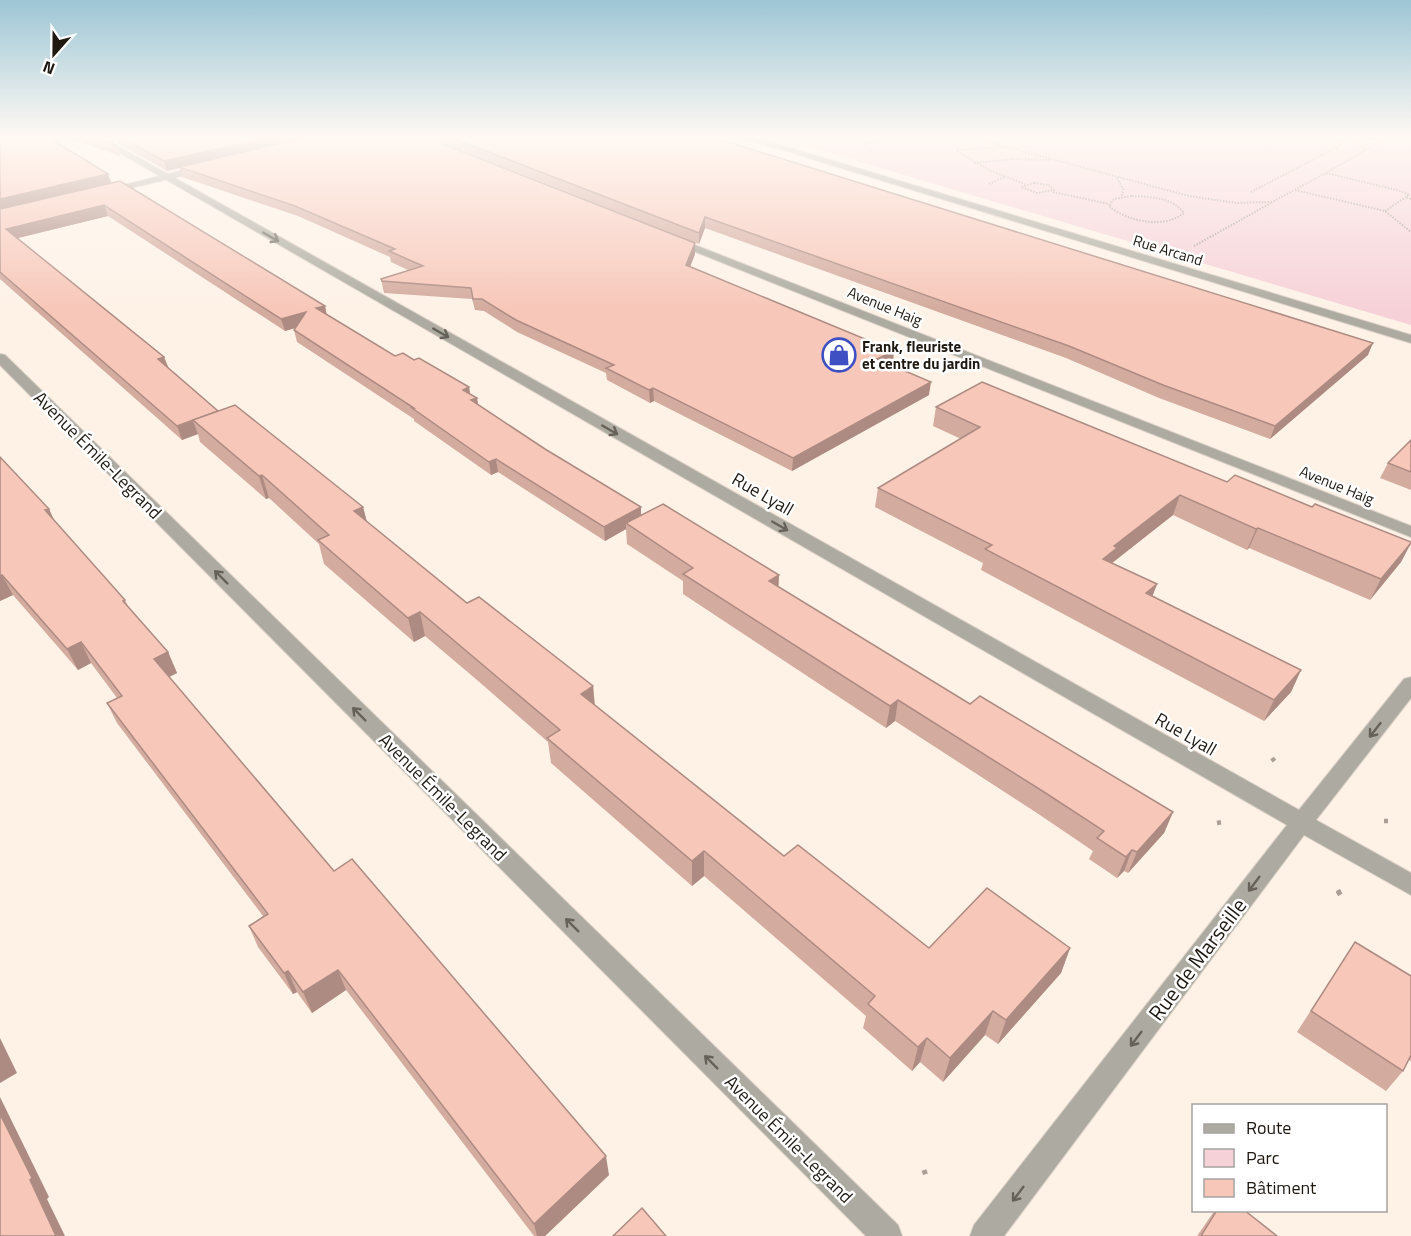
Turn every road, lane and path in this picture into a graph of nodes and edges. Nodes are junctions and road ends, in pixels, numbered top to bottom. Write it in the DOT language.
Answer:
graph roads {
  1 [pos="197,195"];
  2 [pos="934,195"];
  3 [pos="1065,195"];
  4 [pos="1185,195"];
  5 [pos="1286,195"];
  6 [pos="1315,195"];
  7 [pos="1408,195"];
  8 [pos="1122,197"];
  9 [pos="1406,197"];
  10 [pos="1411,199"];
  11 [pos="1272,202"];
  12 [pos="1109,204"];
  13 [pos="1385,211"];
  14 [pos="1411,232"];
  15 [pos="657,234"];
  16 [pos="1185,251"];
  17 [pos="1411,339"];
  18 [pos="0,358"];
  19 [pos="1411,532"];
  20 [pos="1411,684"];
  21 [pos="1301,823"];
  22 [pos="1411,885"];
  23 [pos="1338,890"];
  24 [pos="1341,896"];
  25 [pos="887,1236"];
  26 [pos="985,1236"];
  1 -- 21 [label="street, Rue Lyall, one-way"];
  2 -- 17 [label="street, Rue Arcand"];
  3 -- 12 [label="path"];
  4 -- 11 [label="path"];
  5 -- 11 [label="path"];
  6 -- 13 [label="path"];
  7 -- 9 [label="path"];
  8 -- 12 [label="path"];
  8 -- 12 [label="path"];
  9 -- 10 [label="path"];
  9 -- 13 [label="path"];
  11 -- 16 [label="path"];
  13 -- 14 [label="path"];
  15 -- 19 [label="street, Avenue Haig"];
  25 -- 18 [label="street, Avenue Émile-Legrand, one-way"];
  20 -- 21 [label="street, Rue de Marseille, one-way"];
  21 -- 22 [label="street, Rue Lyall"];
  21 -- 26 [label="street, Rue de Marseille, one-way"];
  23 -- 24 [label="path"];
}
